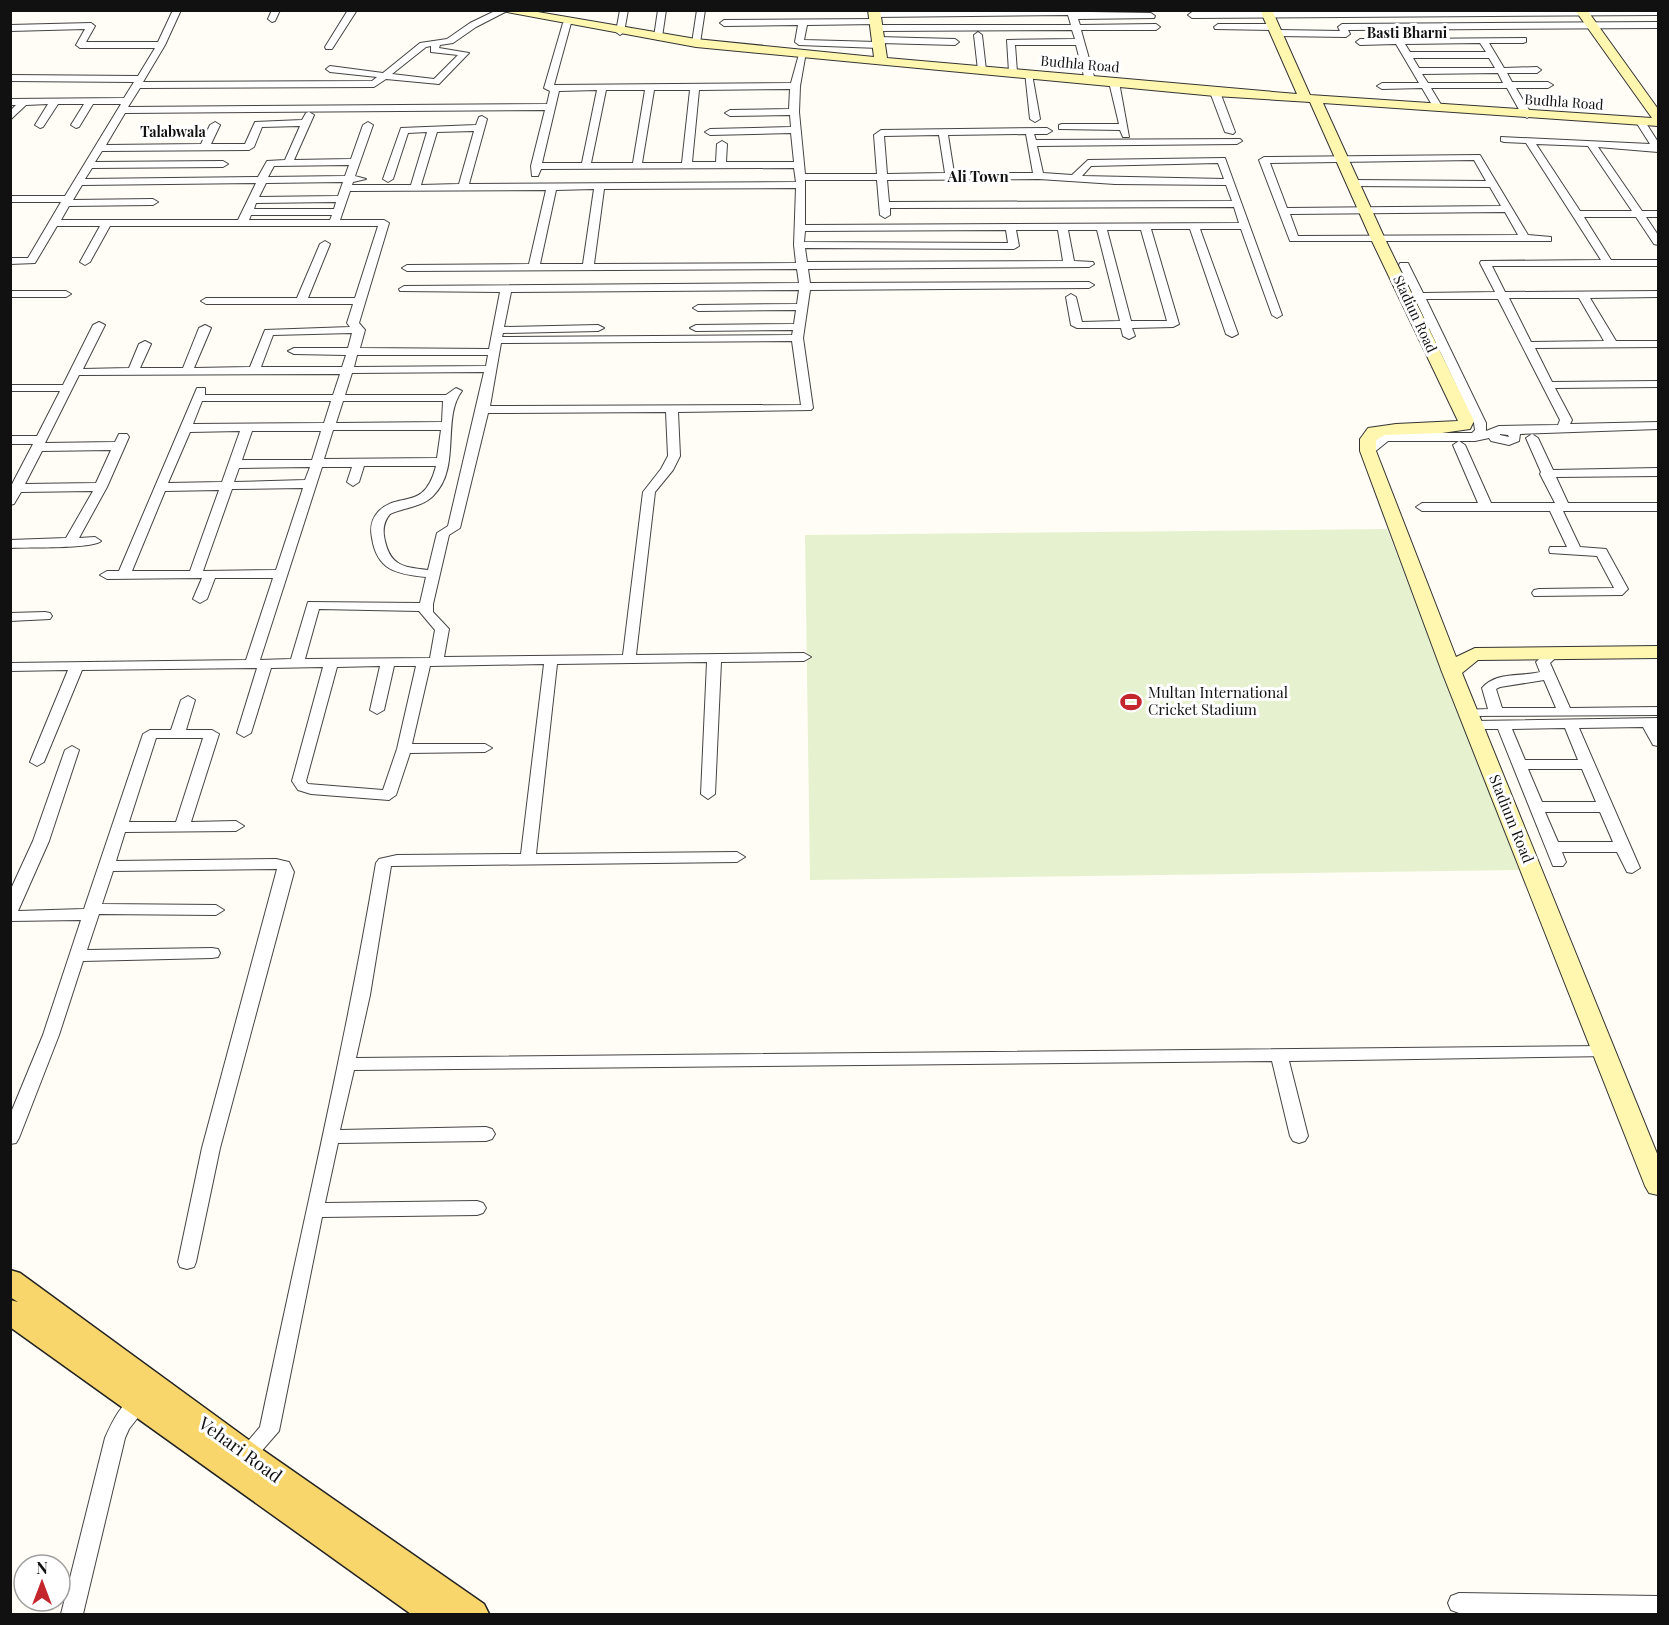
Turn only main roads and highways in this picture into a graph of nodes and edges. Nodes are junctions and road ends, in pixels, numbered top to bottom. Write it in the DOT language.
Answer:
graph roads {
  1 [pos="503,11"];
  2 [pos="1267,12"];
  3 [pos="1582,12"];
  4 [pos="876,26"];
  5 [pos="881,61"];
  6 [pos="1311,99"];
  7 [pos="1653,125"];
  8 [pos="1370,449"];
  9 [pos="1659,652"];
  10 [pos="1452,672"];
  11 [pos="1659,1186"];
  12 [pos="10,1281"];
  13 [pos="12,1314"];
  14 [pos="148,1395"];
  15 [pos="436,1614"];
  16 [pos="473,1614"];
  1 -- 5 [label="main road, Budhla Road"];
  2 -- 6 [label="main road, Stadiun Road"];
  3 -- 7 [label="main road"];
  4 -- 5 [label="main road"];
  5 -- 6 [label="main road, Budhla Road"];
  6 -- 7 [label="main road, Budhla Road"];
  6 -- 8 [label="main road, Stadiun Road"];
  8 -- 10 [label="main road, Stadium Road"];
  9 -- 10 [label="main road"];
  10 -- 11 [label="main road, Stadium Road"];
  12 -- 14 [label="main road, Vehari Road"];
  13 -- 14 [label="main road, Vehari Road"];
  14 -- 15 [label="main road, Vehari Road"];
  14 -- 16 [label="main road, Vehari Road"];
}
